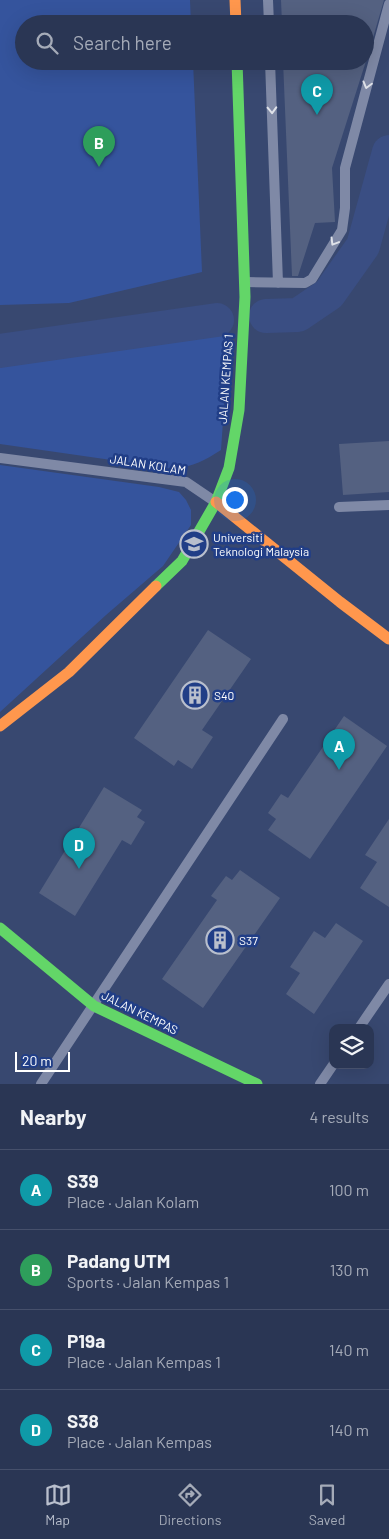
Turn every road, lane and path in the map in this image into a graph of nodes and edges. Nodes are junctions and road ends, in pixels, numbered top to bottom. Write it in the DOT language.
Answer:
graph roads {
  1 [pos="235,0"];
  2 [pos="268,0"];
  3 [pos="389,4"];
  4 [pos="236,15"];
  5 [pos="269,15"];
  6 [pos="374,59"];
  7 [pos="237,70"];
  8 [pos="270,70"];
  9 [pos="371,70"];
  10 [pos="245,282"];
  11 [pos="278,283"];
  12 [pos="0,458"];
  13 [pos="216,502"];
  14 [pos="389,505"];
  15 [pos="339,507"];
  16 [pos="389,638"];
  17 [pos="283,719"];
  18 [pos="0,726"];
  19 [pos="0,928"];
  20 [pos="389,984"];
  21 [pos="94,1006"];
  22 [pos="362,1024"];
  23 [pos="330,1069"];
  24 [pos="41,1084"];
  25 [pos="257,1084"];
  26 [pos="320,1084"];
  1 -- 4 [label="street"];
  2 -- 5 [label="lane"];
  3 -- 6 [label="lane, one-way"];
  7 -- 10 [label="street, JALAN KEMPAS 1"];
  8 -- 11 [label="lane, one-way"];
  9 -- 11 [label="lane, one-way"];
  10 -- 11 [label="lane"];
  10 -- 13 [label="street, JALAN KEMPAS 1"];
  12 -- 13 [label="lane, JALAN KOLAM"];
  13 -- 16 [label="street, JALAN KOLAM"];
  13 -- 18 [label="street, JALAN KEMPAS 1"];
  14 -- 15 [label="lane"];
  17 -- 21 [label="lane"];
  19 -- 21 [label="street, JALAN KEMPAS"];
  20 -- 22 [label="lane"];
  21 -- 24 [label="lane"];
  21 -- 25 [label="street, JALAN KEMPAS"];
  23 -- 26 [label="lane"];
}
